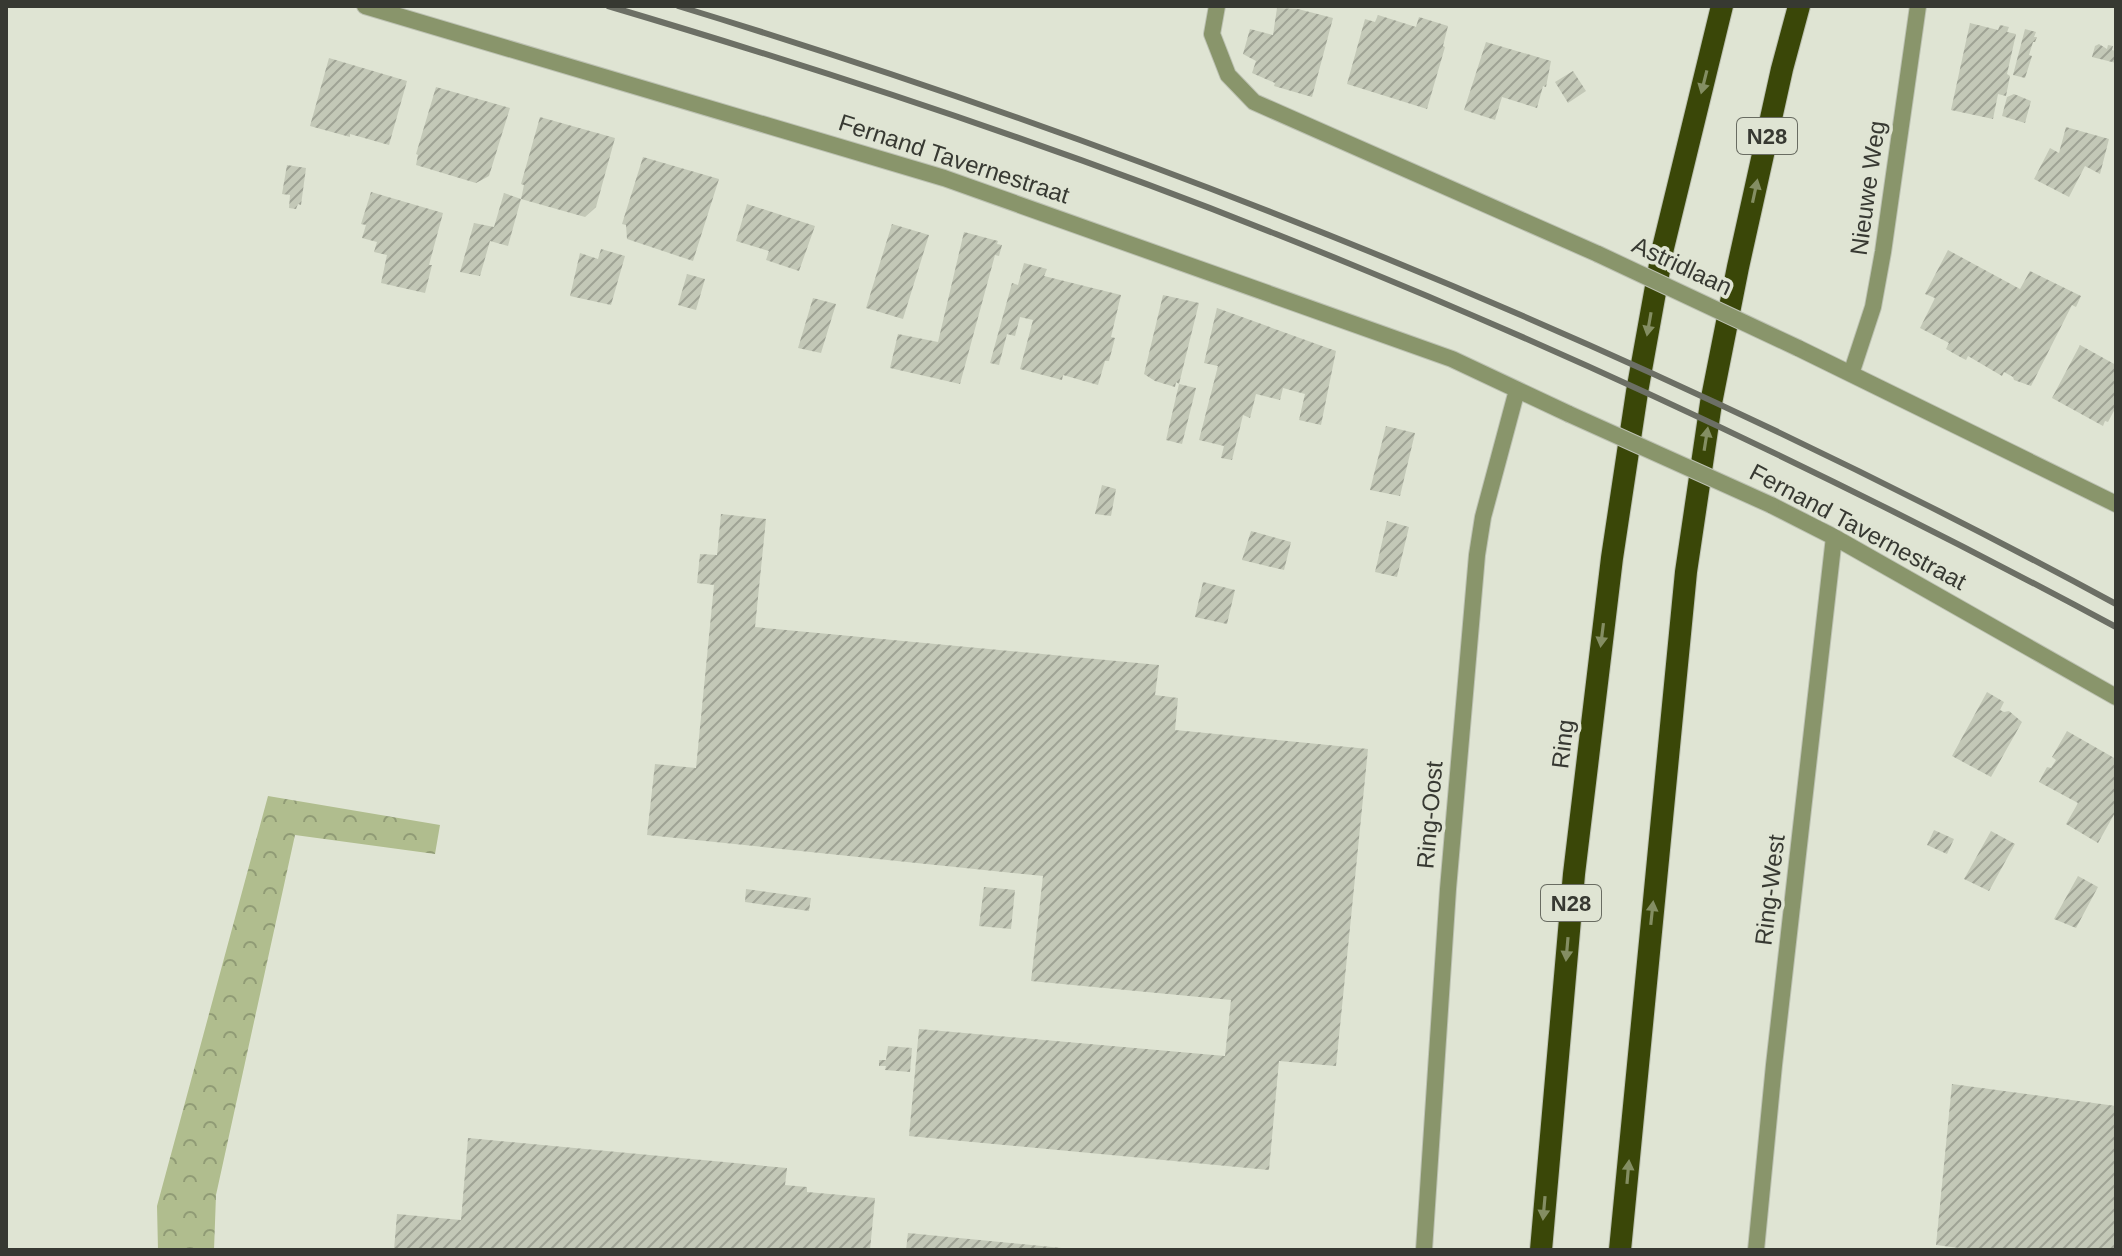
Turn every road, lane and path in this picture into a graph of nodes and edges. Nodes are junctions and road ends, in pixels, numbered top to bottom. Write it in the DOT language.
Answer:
graph roads {
  1 [pos="365,6"];
  2 [pos="1217,6"];
  3 [pos="1722,6"];
  4 [pos="1799,6"];
  5 [pos="1918,6"];
  6 [pos="1851,374"];
  7 [pos="1517,390"];
  8 [pos="2116,504"];
  9 [pos="1834,537"];
  10 [pos="2116,697"];
  11 [pos="1424,1250"];
  12 [pos="1541,1250"];
  13 [pos="1620,1250"];
  14 [pos="1756,1250"];
  1 -- 7 [label="street, Fernand Tavernestraat"];
  2 -- 6 [label="street, Astridlaan, bridge"];
  3 -- 12 [label="highway, Ring / N28, one-way"];
  13 -- 4 [label="highway, N28, one-way"];
  5 -- 6 [label="street, Nieuwe Weg"];
  6 -- 8 [label="street, Astridlaan"];
  7 -- 9 [label="street, Fernand Tavernestraat, bridge"];
  7 -- 11 [label="street, Ring-Oost"];
  9 -- 10 [label="street, Fernand Tavernestraat"];
  9 -- 14 [label="street, Ring-West"];
}
